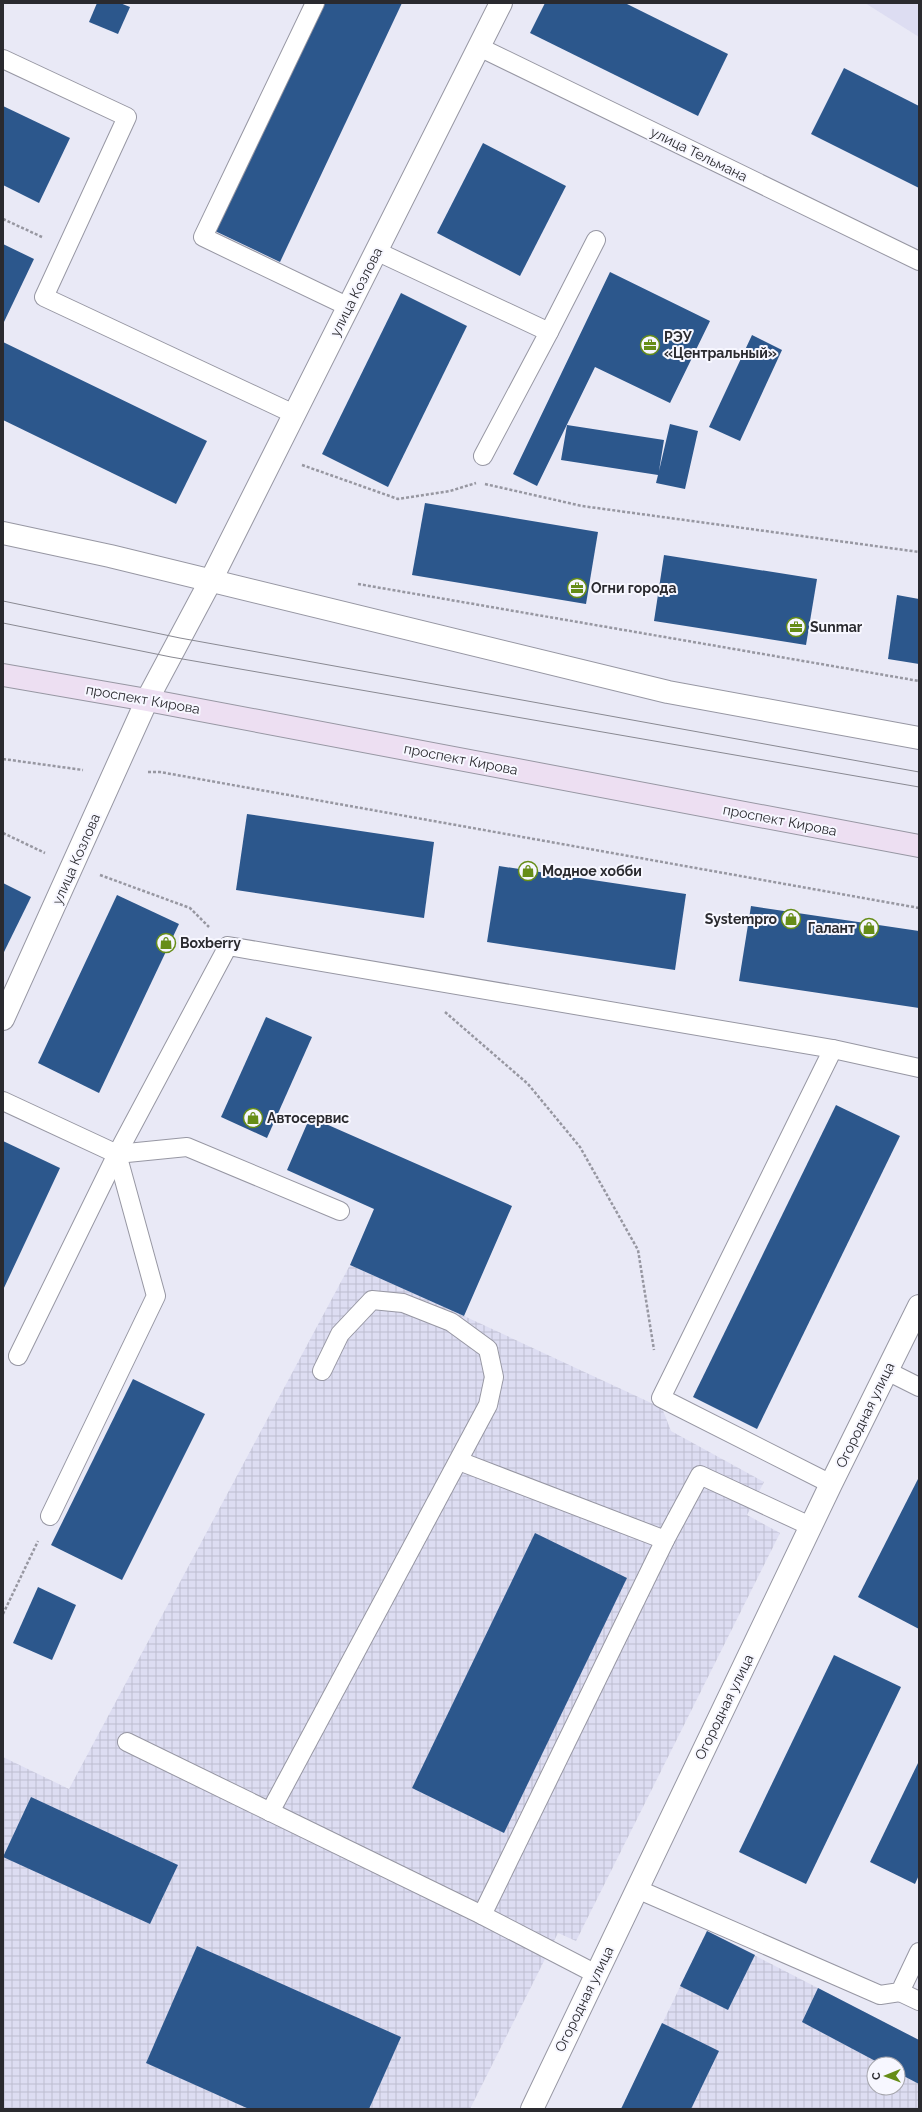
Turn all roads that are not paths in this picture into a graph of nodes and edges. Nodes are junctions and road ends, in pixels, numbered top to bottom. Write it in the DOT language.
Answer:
graph roads {
  1 [pos="315,3"];
  2 [pos="501,3"];
  3 [pos="479,46"];
  4 [pos="3,59"];
  5 [pos="596,240"];
  6 [pos="376,251"];
  7 [pos="919,260"];
  8 [pos="348,306"];
  9 [pos="549,332"];
  10 [pos="294,414"];
  11 [pos="484,456"];
  12 [pos="3,533"];
  13 [pos="210,580"];
  14 [pos="3,675"];
  15 [pos="147,700"];
  16 [pos="919,738"];
  17 [pos="919,846"];
  18 [pos="3,1018"];
  19 [pos="833,1049"];
  20 [pos="919,1068"];
  21 [pos="3,1102"];
  22 [pos="117,1154"];
  23 [pos="340,1212"];
  24 [pos="919,1306"];
  25 [pos="18,1356"];
  26 [pos="322,1371"];
  27 [pos="887,1371"];
  28 [pos="919,1387"];
  29 [pos="459,1461"];
  30 [pos="831,1484"];
  31 [pos="50,1516"];
  32 [pos="810,1526"];
  33 [pos="665,1540"];
  34 [pos="128,1742"];
  35 [pos="270,1812"];
  36 [pos="637,1889"];
  37 [pos="482,1915"];
  38 [pos="919,1952"];
  39 [pos="596,1974"];
  40 [pos="900,1992"];
  41 [pos="919,2001"];
  42 [pos="532,2109"];
  1 -- 8 [label="lane"];
  2 -- 3 [label="street, улица Козлова"];
  3 -- 6 [label="street, улица Козлова"];
  3 -- 7 [label="lane, улица Тельмана"];
  4 -- 10 [label="lane"];
  5 -- 9 [label="lane"];
  6 -- 8 [label="street, улица Козлова"];
  6 -- 9 [label="lane"];
  8 -- 10 [label="street, улица Козлова"];
  9 -- 11 [label="lane"];
  10 -- 13 [label="street, улица Козлова"];
  12 -- 13 [label="street"];
  13 -- 15 [label="street, улица Козлова"];
  13 -- 16 [label="street"];
  14 -- 15 [label="main road, проспект Кирова"];
  15 -- 17 [label="main road, проспект Кирова"];
  15 -- 18 [label="street, улица Козлова"];
  19 -- 20 [label="lane"];
  19 -- 22 [label="lane"];
  19 -- 30 [label="lane"];
  21 -- 22 [label="lane"];
  22 -- 23 [label="lane"];
  22 -- 25 [label="lane"];
  22 -- 31 [label="lane"];
  24 -- 27 [label="street, Огородная улица"];
  26 -- 29 [label="lane"];
  27 -- 28 [label="lane"];
  27 -- 30 [label="street, Огородная улица"];
  29 -- 33 [label="lane"];
  29 -- 35 [label="lane"];
  30 -- 32 [label="street, Огородная улица"];
  32 -- 33 [label="lane"];
  32 -- 36 [label="street, Огородная улица"];
  33 -- 37 [label="lane"];
  34 -- 35 [label="lane"];
  35 -- 37 [label="lane"];
  36 -- 39 [label="street, Огородная улица"];
  36 -- 40 [label="lane"];
  37 -- 39 [label="lane"];
  38 -- 40 [label="lane"];
  39 -- 42 [label="street, Огородная улица"];
  40 -- 41 [label="lane"];
}
